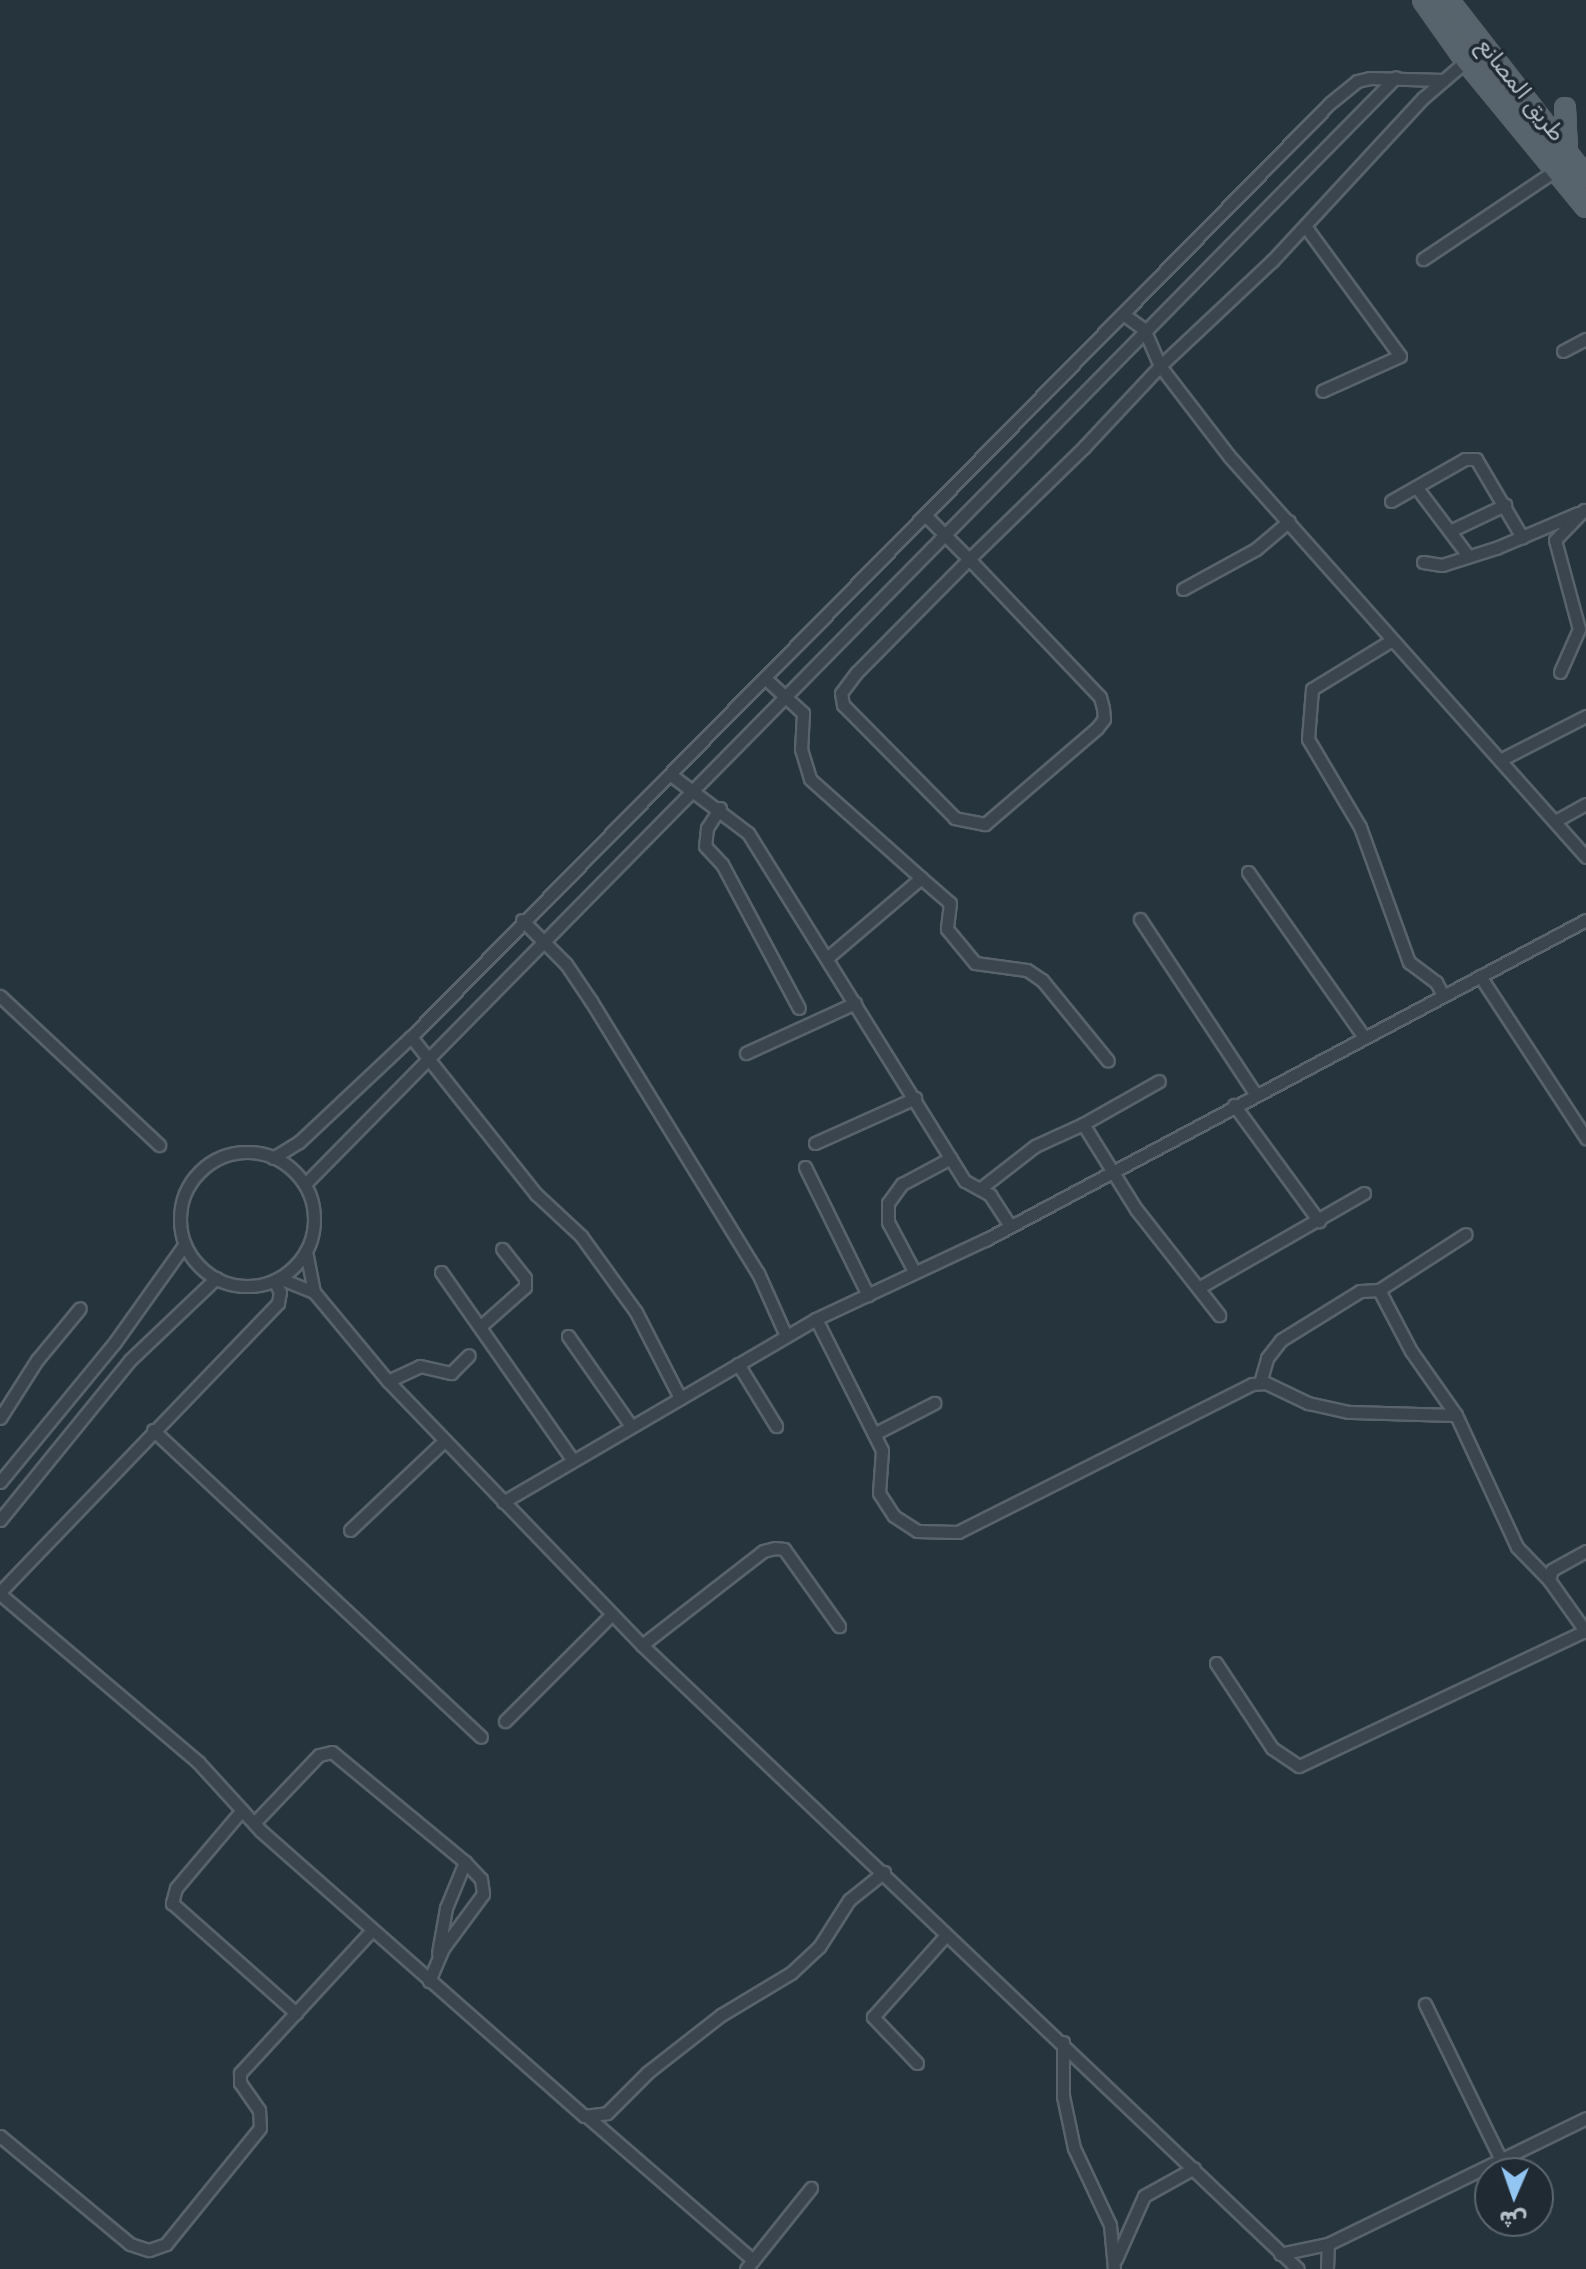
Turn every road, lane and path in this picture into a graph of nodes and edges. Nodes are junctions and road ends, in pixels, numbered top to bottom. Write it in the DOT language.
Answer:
graph roads {
  1 [pos="1423,0"];
  2 [pos="1448,0"];
  3 [pos="1466,61"];
  4 [pos="1396,77"];
  5 [pos="1443,80"];
  6 [pos="1565,108"];
  7 [pos="1568,154"];
  8 [pos="1556,170"];
  9 [pos="1586,177"];
  10 [pos="1586,207"];
  11 [pos="1305,226"];
  12 [pos="1423,259"];
  13 [pos="1123,314"];
  14 [pos="1144,329"];
  15 [pos="1586,339"];
  16 [pos="1563,351"];
  17 [pos="1160,366"];
  18 [pos="1322,391"];
  19 [pos="1417,488"];
  20 [pos="1391,501"];
  21 [pos="1505,505"];
  22 [pos="1585,510"];
  23 [pos="926,516"];
  24 [pos="1289,521"];
  25 [pos="1452,530"];
  26 [pos="945,537"];
  27 [pos="1522,537"];
  28 [pos="1466,553"];
  29 [pos="969,559"];
  30 [pos="1423,562"];
  31 [pos="1183,589"];
  32 [pos="1392,640"];
  33 [pos="1560,672"];
  34 [pos="767,680"];
  35 [pos="786,697"];
  36 [pos="1586,716"];
  37 [pos="1500,760"];
  38 [pos="671,775"];
  39 [pos="691,791"];
  40 [pos="1586,804"];
  41 [pos="720,808"];
  42 [pos="1557,820"];
  43 [pos="1586,857"];
  44 [pos="1248,872"];
  45 [pos="921,878"];
  46 [pos="1140,919"];
  47 [pos="522,920"];
  48 [pos="1586,920"];
  49 [pos="546,945"];
  50 [pos="827,958"];
  51 [pos="1480,976"];
  52 [pos="1443,995"];
  53 [pos="0,996"];
  54 [pos="855,1003"];
  55 [pos="799,1008"];
  56 [pos="411,1037"];
  57 [pos="1364,1037"];
  58 [pos="746,1053"];
  59 [pos="431,1060"];
  60 [pos="1108,1061"];
  61 [pos="1159,1081"];
  62 [pos="1256,1095"];
  63 [pos="915,1098"];
  64 [pos="1234,1105"];
  65 [pos="1083,1124"];
  66 [pos="1586,1138"];
  67 [pos="815,1143"];
  68 [pos="159,1145"];
  69 [pos="273,1158"];
  70 [pos="951,1158"];
  71 [pos="805,1167"];
  72 [pos="1110,1170"];
  73 [pos="305,1184"];
  74 [pos="981,1188"];
  75 [pos="1364,1193"];
  76 [pos="1319,1221"];
  77 [pos="1010,1226"];
  78 [pos="1466,1234"];
  79 [pos="185,1244"];
  80 [pos="502,1249"];
  81 [pos="306,1251"];
  82 [pos="914,1271"];
  83 [pos="441,1272"];
  84 [pos="216,1278"];
  85 [pos="277,1279"];
  86 [pos="1200,1287"];
  87 [pos="1379,1290"];
  88 [pos="314,1292"];
  89 [pos="868,1295"];
  90 [pos="80,1308"];
  91 [pos="1219,1315"];
  92 [pos="816,1319"];
  93 [pos="482,1325"];
  94 [pos="568,1336"];
  95 [pos="786,1336"];
  96 [pos="469,1355"];
  97 [pos="738,1364"];
  98 [pos="388,1381"];
  99 [pos="1260,1383"];
  100 [pos="680,1398"];
  101 [pos="934,1403"];
  102 [pos="1456,1415"];
  103 [pos="0,1418"];
  104 [pos="631,1426"];
  105 [pos="776,1426"];
  106 [pos="153,1430"];
  107 [pos="874,1434"];
  108 [pos="444,1441"];
  109 [pos="572,1459"];
  110 [pos="0,1482"];
  111 [pos="503,1502"];
  112 [pos="0,1520"];
  113 [pos="350,1530"];
  114 [pos="1586,1551"];
  115 [pos="1549,1580"];
  116 [pos="0,1593"];
  117 [pos="612,1614"];
  118 [pos="839,1626"];
  119 [pos="1586,1632"];
  120 [pos="642,1645"];
  121 [pos="1216,1663"];
  122 [pos="505,1721"];
  123 [pos="481,1737"];
  124 [pos="242,1810"];
  125 [pos="254,1823"];
  126 [pos="465,1862"];
  127 [pos="884,1872"];
  128 [pos="372,1930"];
  129 [pos="946,1935"];
  130 [pos="438,1958"];
  131 [pos="429,1981"];
  132 [pos="1425,2004"];
  133 [pos="296,2013"];
  134 [pos="1063,2042"];
  135 [pos="917,2063"];
  136 [pos="589,2118"];
  137 [pos="1586,2118"];
  138 [pos="0,2136"];
  139 [pos="1500,2157"];
  140 [pos="1507,2157"];
  141 [pos="1194,2168"];
  142 [pos="1474,2173"];
  143 [pos="811,2188"];
  144 [pos="1328,2244"];
  145 [pos="1280,2254"];
  146 [pos="750,2264"];
  147 [pos="1115,2265"];
  148 [pos="1298,2269"];
  149 [pos="1327,2269"];
  1 -- 3 [label="main road, طريق المصانع"];
  2 -- 7 [label="main road, طريق المصانع"];
  3 -- 5 [label="street"];
  3 -- 8 [label="main road, طريق المصانع"];
  4 -- 5 [label="street"];
  4 -- 13 [label="street"];
  4 -- 14 [label="street"];
  5 -- 11 [label="street"];
  6 -- 7 [label="main road"];
  7 -- 9 [label="main road, طريق المصانع"];
  8 -- 10 [label="main road, طريق المصانع"];
  8 -- 12 [label="street"];
  11 -- 17 [label="street"];
  11 -- 18 [label="street"];
  13 -- 14 [label="street"];
  13 -- 23 [label="street"];
  14 -- 17 [label="street"];
  14 -- 26 [label="street"];
  15 -- 16 [label="street"];
  17 -- 24 [label="street"];
  17 -- 29 [label="street"];
  19 -- 20 [label="street"];
  19 -- 21 [label="street"];
  19 -- 25 [label="street"];
  21 -- 25 [label="street"];
  21 -- 27 [label="street"];
  22 -- 27 [label="street"];
  22 -- 33 [label="street"];
  23 -- 26 [label="street"];
  23 -- 34 [label="street"];
  24 -- 31 [label="street"];
  24 -- 32 [label="street"];
  25 -- 28 [label="street"];
  26 -- 29 [label="street"];
  26 -- 35 [label="street"];
  27 -- 28 [label="street"];
  28 -- 30 [label="street"];
  29 -- 29 [label="street"];
  32 -- 37 [label="street"];
  32 -- 52 [label="street"];
  34 -- 35 [label="street"];
  34 -- 38 [label="street"];
  35 -- 39 [label="street"];
  35 -- 45 [label="street"];
  36 -- 37 [label="street"];
  37 -- 42 [label="street"];
  38 -- 39 [label="street"];
  38 -- 47 [label="street"];
  39 -- 41 [label="street"];
  39 -- 49 [label="street"];
  40 -- 42 [label="street"];
  41 -- 50 [label="street"];
  41 -- 55 [label="street"];
  42 -- 43 [label="street"];
  44 -- 57 [label="street"];
  45 -- 50 [label="street"];
  45 -- 60 [label="street"];
  46 -- 62 [label="street"];
  47 -- 49 [label="street"];
  47 -- 56 [label="street"];
  48 -- 51 [label="street"];
  49 -- 59 [label="street"];
  49 -- 95 [label="street"];
  50 -- 54 [label="street"];
  51 -- 52 [label="street"];
  51 -- 66 [label="street"];
  52 -- 57 [label="street"];
  53 -- 68 [label="street"];
  54 -- 58 [label="street"];
  54 -- 63 [label="street"];
  56 -- 59 [label="street"];
  56 -- 69 [label="street"];
  57 -- 62 [label="street"];
  59 -- 73 [label="street"];
  59 -- 100 [label="street"];
  61 -- 65 [label="street"];
  62 -- 64 [label="street"];
  63 -- 67 [label="street"];
  63 -- 70 [label="street"];
  64 -- 72 [label="street"];
  64 -- 76 [label="street"];
  65 -- 72 [label="street"];
  65 -- 74 [label="street"];
  69 -- 73 [label="street"];
  69 -- 79 [label="street"];
  70 -- 74 [label="street"];
  70 -- 82 [label="street"];
  71 -- 89 [label="street"];
  72 -- 77 [label="street"];
  72 -- 86 [label="street"];
  73 -- 81 [label="street"];
  74 -- 77 [label="street"];
  75 -- 76 [label="street"];
  76 -- 86 [label="street"];
  77 -- 82 [label="street"];
  78 -- 87 [label="street"];
  79 -- 84 [label="street"];
  79 -- 110 [label="street"];
  80 -- 93 [label="street"];
  81 -- 85 [label="street"];
  81 -- 88 [label="street"];
  82 -- 89 [label="street"];
  83 -- 93 [label="street"];
  84 -- 85 [label="street"];
  84 -- 112 [label="street"];
  85 -- 88 [label="street"];
  85 -- 106 [label="street"];
  86 -- 91 [label="street"];
  87 -- 99 [label="street"];
  87 -- 102 [label="street"];
  88 -- 98 [label="street"];
  89 -- 92 [label="street"];
  90 -- 103 [label="street"];
  92 -- 95 [label="street"];
  92 -- 107 [label="street"];
  93 -- 109 [label="street"];
  94 -- 104 [label="street"];
  95 -- 97 [label="street"];
  96 -- 98 [label="street"];
  97 -- 100 [label="street"];
  97 -- 105 [label="street"];
  98 -- 108 [label="street"];
  99 -- 102 [label="street"];
  99 -- 107 [label="street"];
  100 -- 104 [label="street"];
  101 -- 107 [label="street"];
  102 -- 115 [label="street"];
  104 -- 109 [label="street"];
  106 -- 116 [label="street"];
  106 -- 123 [label="street"];
  108 -- 111 [label="street"];
  108 -- 113 [label="street"];
  109 -- 111 [label="street"];
  111 -- 117 [label="street"];
  114 -- 115 [label="street"];
  115 -- 119 [label="street"];
  116 -- 124 [label="street"];
  117 -- 120 [label="street"];
  117 -- 122 [label="street"];
  118 -- 120 [label="street"];
  119 -- 121 [label="street"];
  120 -- 127 [label="street"];
  124 -- 125 [label="street"];
  124 -- 133 [label="street"];
  125 -- 126 [label="street"];
  125 -- 128 [label="street"];
  126 -- 130 [label="street"];
  126 -- 130 [label="street"];
  127 -- 129 [label="street"];
  127 -- 136 [label="street"];
  128 -- 131 [label="street"];
  128 -- 133 [label="street"];
  129 -- 134 [label="street"];
  129 -- 135 [label="street"];
  130 -- 131 [label="street"];
  131 -- 136 [label="street"];
  132 -- 139 [label="street"];
  133 -- 138 [label="street"];
  134 -- 141 [label="street"];
  134 -- 147 [label="street"];
  136 -- 146 [label="street"];
  137 -- 140 [label="street"];
  141 -- 145 [label="street"];
  141 -- 147 [label="street"];
  142 -- 144 [label="street"];
  143 -- 146 [label="street"];
  144 -- 145 [label="street"];
  144 -- 149 [label="street"];
  145 -- 148 [label="street"];
}
